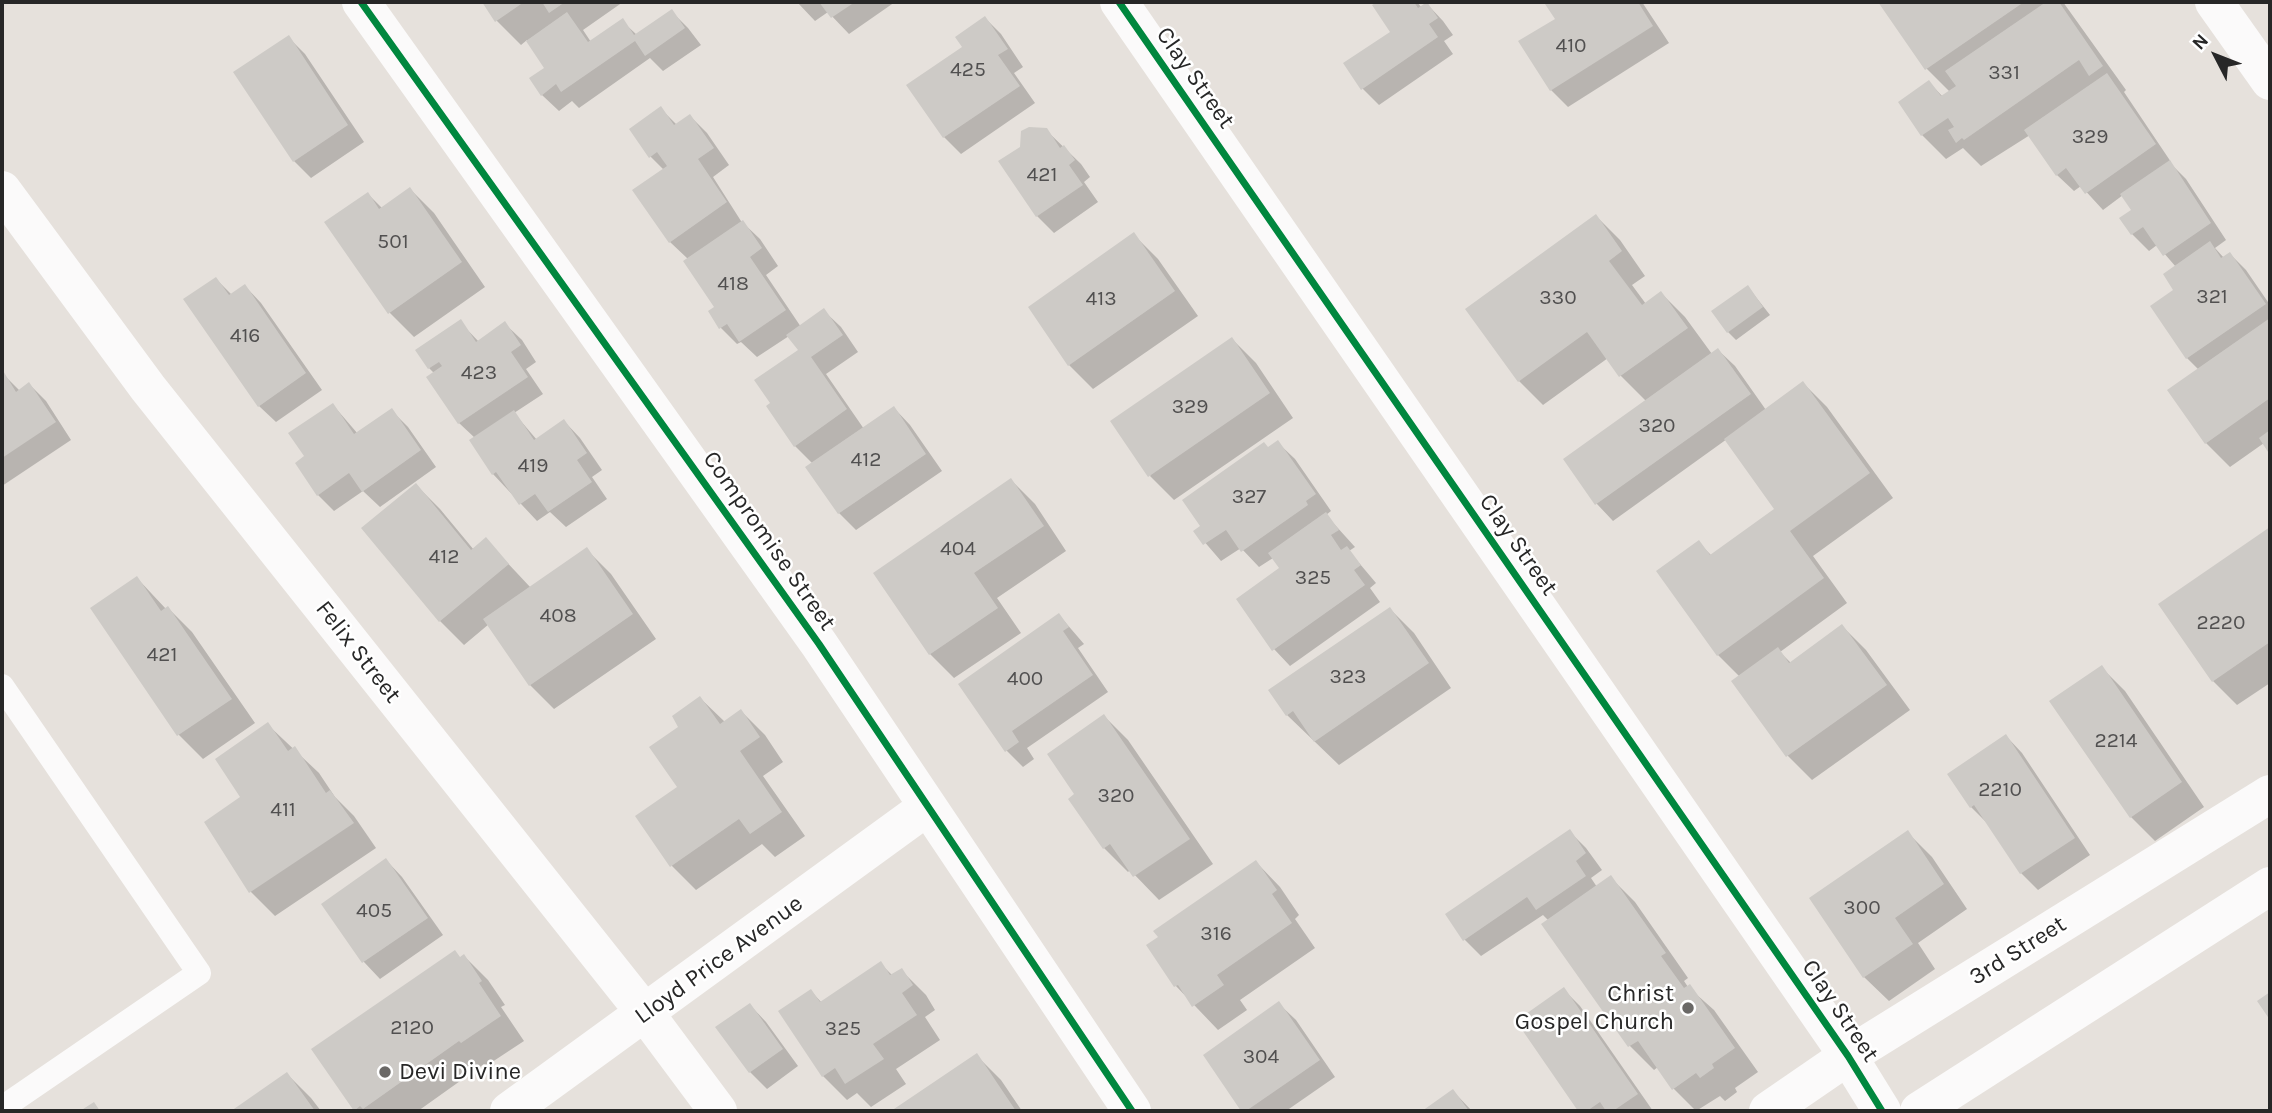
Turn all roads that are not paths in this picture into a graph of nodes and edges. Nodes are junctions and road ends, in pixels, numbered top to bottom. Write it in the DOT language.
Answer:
graph roads {
  1 [pos="361,2"];
  2 [pos="1119,2"];
  3 [pos="2214,2"];
  4 [pos="2270,81"];
  5 [pos="2,190"];
  6 [pos="2,686"];
  7 [pos="2270,794"];
  8 [pos="927,807"];
  9 [pos="2270,886"];
  10 [pos="645,1013"];
  11 [pos="1848,1056"];
  12 [pos="2,1108"];
  13 [pos="509,1111"];
  14 [pos="718,1111"];
  15 [pos="1132,1111"];
  16 [pos="1768,1111"];
  17 [pos="1882,1111"];
  18 [pos="1919,1111"];
  1 -- 8 [label="street, Compromise Street"];
  2 -- 11 [label="street, Clay Street"];
  3 -- 4 [label="street"];
  5 -- 10 [label="street, Felix Street"];
  6 -- 12 [label="lane"];
  7 -- 11 [label="street, 3rd Street"];
  8 -- 10 [label="street, Lloyd Price Avenue"];
  8 -- 15 [label="street, Compromise Street"];
  9 -- 18 [label="street"];
  10 -- 13 [label="street, Lloyd Price Avenue"];
  10 -- 14 [label="street, Felix Street"];
  11 -- 16 [label="street, 3rd Street"];
  11 -- 17 [label="street, Clay Street"];
}
